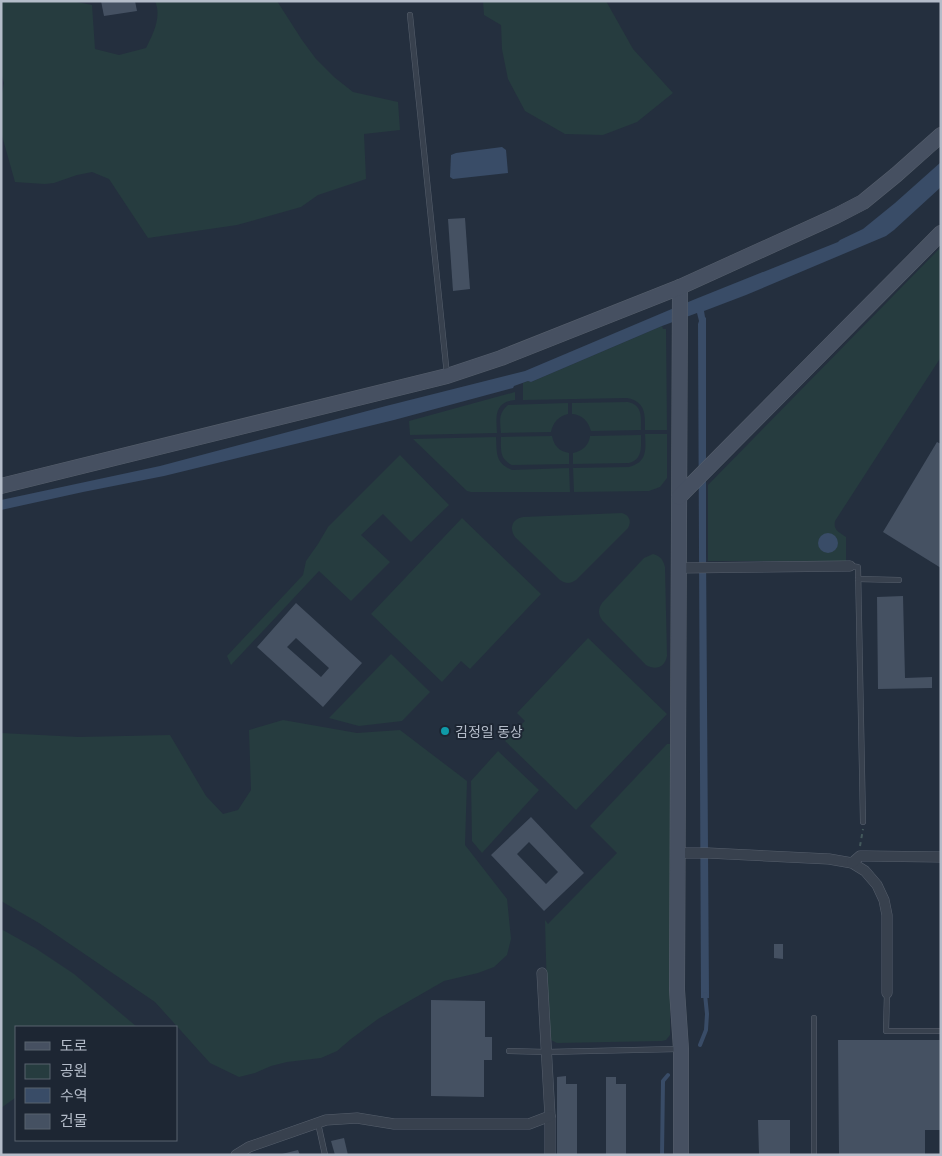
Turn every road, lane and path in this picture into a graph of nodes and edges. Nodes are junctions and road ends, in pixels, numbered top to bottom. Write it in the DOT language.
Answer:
graph roads {
  1 [pos="410,15"];
  2 [pos="941,135"];
  3 [pos="941,233"];
  4 [pos="680,287"];
  5 [pos="447,376"];
  6 [pos="1,486"];
  7 [pos="679,497"];
  8 [pos="850,566"];
  9 [pos="678,568"];
  10 [pos="858,579"];
  11 [pos="899,580"];
  12 [pos="863,822"];
  13 [pos="678,853"];
  14 [pos="941,857"];
  15 [pos="856,860"];
  16 [pos="542,973"];
  17 [pos="887,993"];
  18 [pos="814,1018"];
  19 [pos="941,1030"];
  20 [pos="681,1049"];
  21 [pos="509,1050"];
  22 [pos="546,1052"];
  23 [pos="550,1116"];
  24 [pos="318,1122"];
  25 [pos="236,1155"];
  26 [pos="325,1155"];
  27 [pos="550,1155"];
  28 [pos="681,1155"];
  29 [pos="814,1155"];
  1 -- 5 [label="lane"];
  2 -- 4 [label="street"];
  3 -- 7 [label="street"];
  4 -- 5 [label="street"];
  4 -- 7 [label="street"];
  5 -- 6 [label="street"];
  7 -- 9 [label="street"];
  8 -- 9 [label="street"];
  8 -- 10 [label="lane"];
  9 -- 13 [label="street"];
  10 -- 11 [label="lane"];
  10 -- 12 [label="lane"];
  12 -- 15 [label="path"];
  13 -- 15 [label="street"];
  13 -- 20 [label="street"];
  14 -- 15 [label="street"];
  15 -- 17 [label="street"];
  16 -- 22 [label="street"];
  17 -- 19 [label="lane"];
  18 -- 29 [label="lane"];
  20 -- 22 [label="lane"];
  20 -- 28 [label="street"];
  21 -- 22 [label="lane"];
  22 -- 23 [label="street"];
  23 -- 24 [label="street"];
  23 -- 27 [label="street"];
  24 -- 25 [label="street"];
  24 -- 26 [label="lane"];
}
